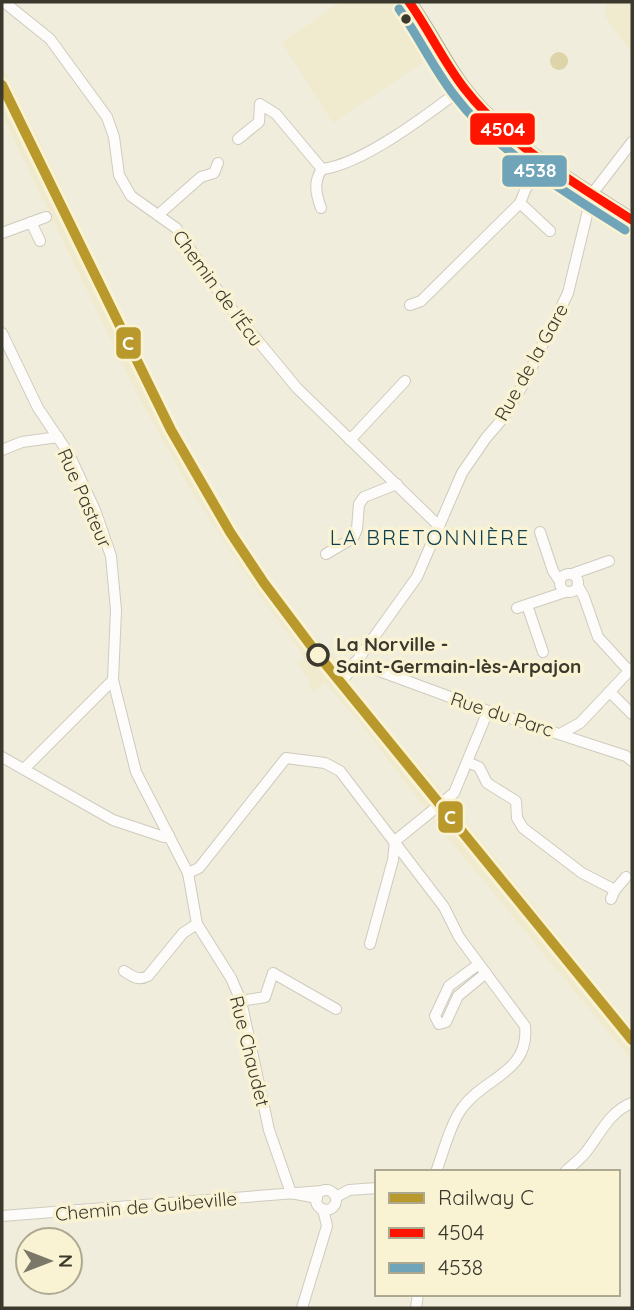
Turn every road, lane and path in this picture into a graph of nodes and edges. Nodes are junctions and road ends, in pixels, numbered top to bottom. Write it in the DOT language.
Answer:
graph roads {
  1 [pos="4,2"];
  2 [pos="409,2"];
  3 [pos="464,87"];
  4 [pos="238,139"];
  5 [pos="632,142"];
  6 [pos="218,163"];
  7 [pos="546,165"];
  8 [pos="322,169"];
  9 [pos="592,194"];
  10 [pos="520,203"];
  11 [pos="321,208"];
  12 [pos="158,215"];
  13 [pos="46,217"];
  14 [pos="632,220"];
  15 [pos="31,222"];
  16 [pos="550,230"];
  17 [pos="2,233"];
  18 [pos="40,241"];
  19 [pos="410,305"];
  20 [pos="2,333"];
  21 [pos="405,381"];
  22 [pos="58,437"];
  23 [pos="349,440"];
  24 [pos="2,450"];
  25 [pos="397,484"];
  26 [pos="439,526"];
  27 [pos="540,532"];
  28 [pos="326,554"];
  29 [pos="609,561"];
  30 [pos="572,574"];
  31 [pos="559,580"];
  32 [pos="578,586"];
  33 [pos="565,592"];
  34 [pos="543,652"];
  35 [pos="355,662"];
  36 [pos="631,670"];
  37 [pos="346,676"];
  38 [pos="113,680"];
  39 [pos="610,692"];
  40 [pos="488,711"];
  41 [pos="632,713"];
  42 [pos="560,734"];
  43 [pos="2,757"];
  44 [pos="632,761"];
  45 [pos="467,762"];
  46 [pos="24,769"];
  47 [pos="169,835"];
  48 [pos="395,841"];
  49 [pos="188,873"];
  50 [pos="626,877"];
  51 [pos="197,924"];
  52 [pos="370,944"];
  53 [pos="479,964"];
  54 [pos="124,971"];
  55 [pos="486,974"];
  56 [pos="241,1001"];
  57 [pos="336,1009"];
  58 [pos="632,1103"];
  59 [pos="437,1170"];
  60 [pos="567,1170"];
  61 [pos="375,1188"];
  62 [pos="291,1193"];
  63 [pos="320,1194"];
  64 [pos="336,1197"];
  65 [pos="328,1209"];
  66 [pos="2,1216"];
  67 [pos="302,1308"];
  1 -- 12 [label="street, Chemin de l'Écu"];
  2 -- 3 [label="main road"];
  3 -- 7 [label="main road"];
  3 -- 8 [label="street"];
  4 -- 8 [label="street"];
  5 -- 9 [label="street"];
  6 -- 12 [label="street"];
  7 -- 9 [label="main road"];
  7 -- 10 [label="street"];
  8 -- 11 [label="street"];
  9 -- 14 [label="main road"];
  9 -- 26 [label="street, Rue de la Gare"];
  10 -- 16 [label="street"];
  10 -- 19 [label="street"];
  12 -- 23 [label="street, Chemin de l'Écu"];
  13 -- 15 [label="street"];
  15 -- 17 [label="street"];
  15 -- 18 [label="street"];
  20 -- 22 [label="street, Rue Pasteur"];
  21 -- 23 [label="street"];
  22 -- 24 [label="street"];
  22 -- 38 [label="street, Rue Pasteur"];
  23 -- 25 [label="street, Chemin de l'Écu"];
  25 -- 26 [label="street, Chemin de l'Écu"];
  25 -- 28 [label="street"];
  26 -- 35 [label="street, Rue de la Gare"];
  27 -- 31 [label="street"];
  29 -- 30 [label="street"];
  30 -- 31 [label="street"];
  30 -- 32 [label="street, Rue du Parc"];
  31 -- 33 [label="street"];
  32 -- 33 [label="street"];
  32 -- 36 [label="street, Rue du Parc"];
  33 -- 34 [label="street"];
  35 -- 37 [label="street, Rue de la Gare"];
  35 -- 40 [label="street, Rue du Parc"];
  36 -- 39 [label="street, Rue du Parc"];
  38 -- 46 [label="street"];
  38 -- 47 [label="street, Rue Pasteur"];
  39 -- 41 [label="street"];
  39 -- 42 [label="street, Rue du Parc"];
  40 -- 42 [label="street, Rue du Parc"];
  40 -- 45 [label="street"];
  42 -- 44 [label="street"];
  43 -- 46 [label="street"];
  45 -- 48 [label="street"];
  45 -- 50 [label="street"];
  46 -- 47 [label="street"];
  47 -- 49 [label="street, Rue Pasteur"];
  48 -- 49 [label="street"];
  48 -- 52 [label="street"];
  48 -- 53 [label="street"];
  49 -- 51 [label="street, Rue Chaudet"];
  51 -- 54 [label="street"];
  51 -- 56 [label="street, Rue Chaudet"];
  53 -- 55 [label="street"];
  53 -- 55 [label="street"];
  55 -- 59 [label="street"];
  56 -- 57 [label="street"];
  56 -- 62 [label="street, Rue Chaudet"];
  58 -- 60 [label="street"];
  61 -- 64 [label="street"];
  62 -- 63 [label="street"];
  62 -- 66 [label="street, Chemin de Guibeville"];
  63 -- 64 [label="street"];
  63 -- 65 [label="street"];
  64 -- 65 [label="street"];
  65 -- 67 [label="street"];
}
